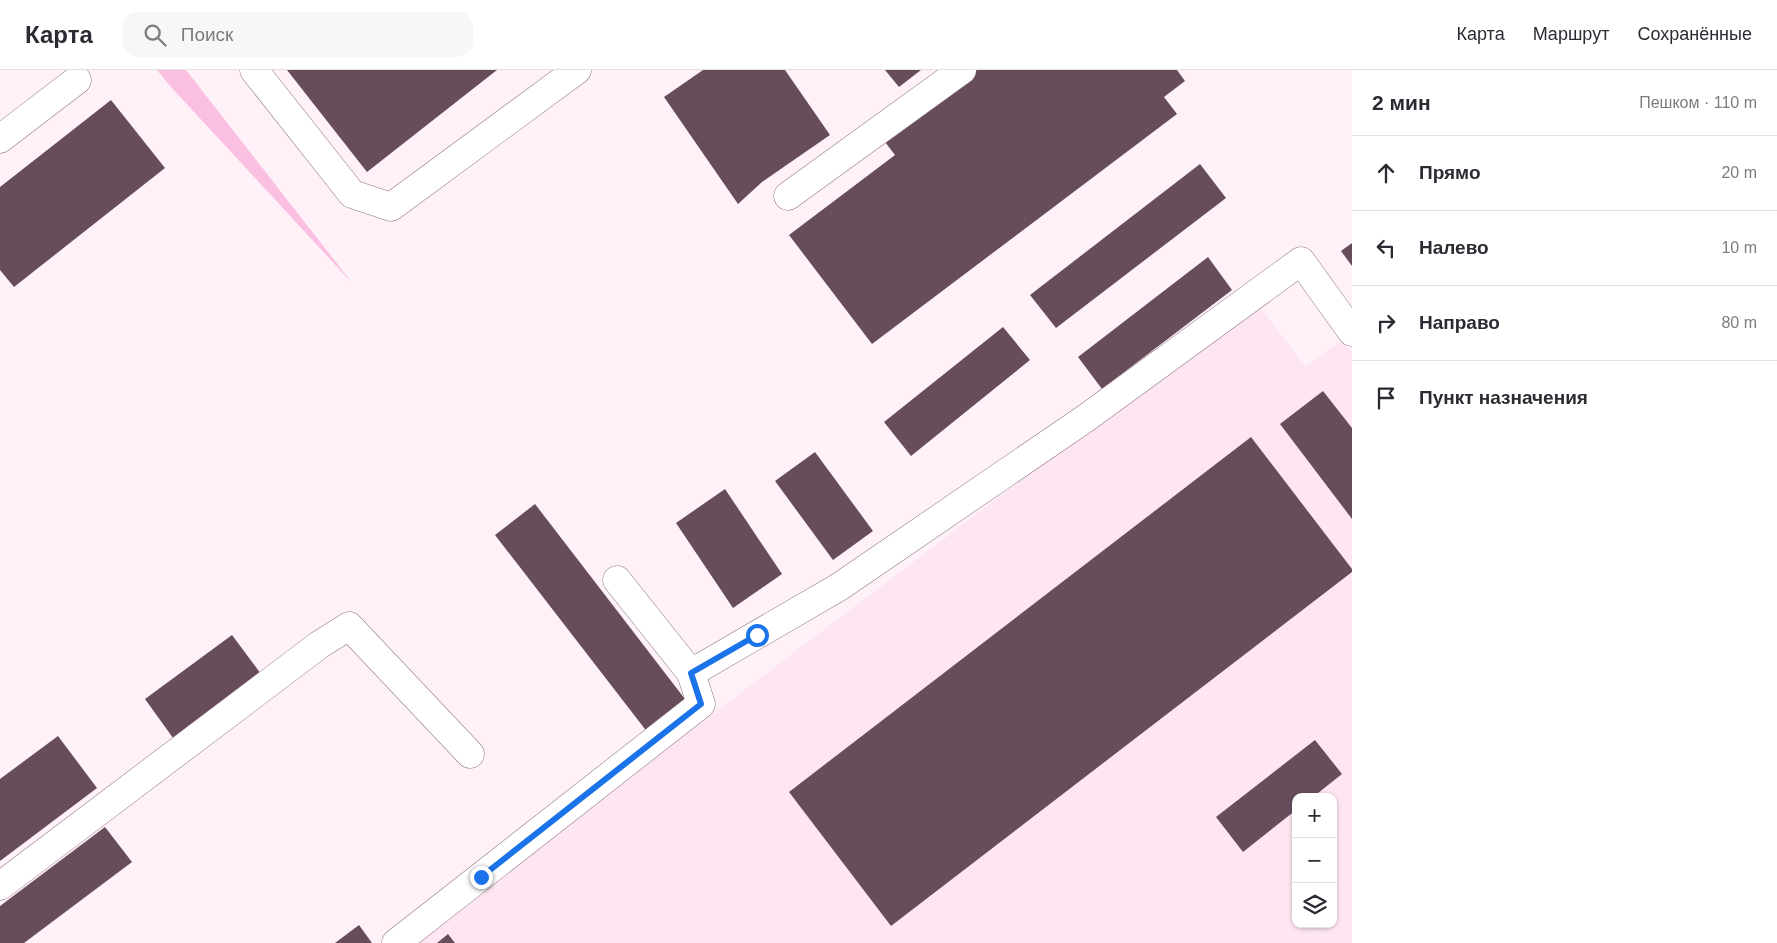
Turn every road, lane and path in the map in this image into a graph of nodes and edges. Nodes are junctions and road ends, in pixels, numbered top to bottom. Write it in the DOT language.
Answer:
graph roads {
  1 [pos="254,70"];
  2 [pos="577,70"];
  3 [pos="962,70"];
  4 [pos="77,80"];
  5 [pos="0,139"];
  6 [pos="788,196"];
  7 [pos="1352,332"];
  8 [pos="617,580"];
  9 [pos="691,673"];
  10 [pos="470,754"];
  11 [pos="0,886"];
  12 [pos="396,943"];
  1 -- 2 [label="lane"];
  3 -- 6 [label="lane"];
  4 -- 5 [label="lane"];
  7 -- 9 [label="lane"];
  8 -- 9 [label="lane"];
  9 -- 12 [label="lane"];
  10 -- 11 [label="lane"];
}
